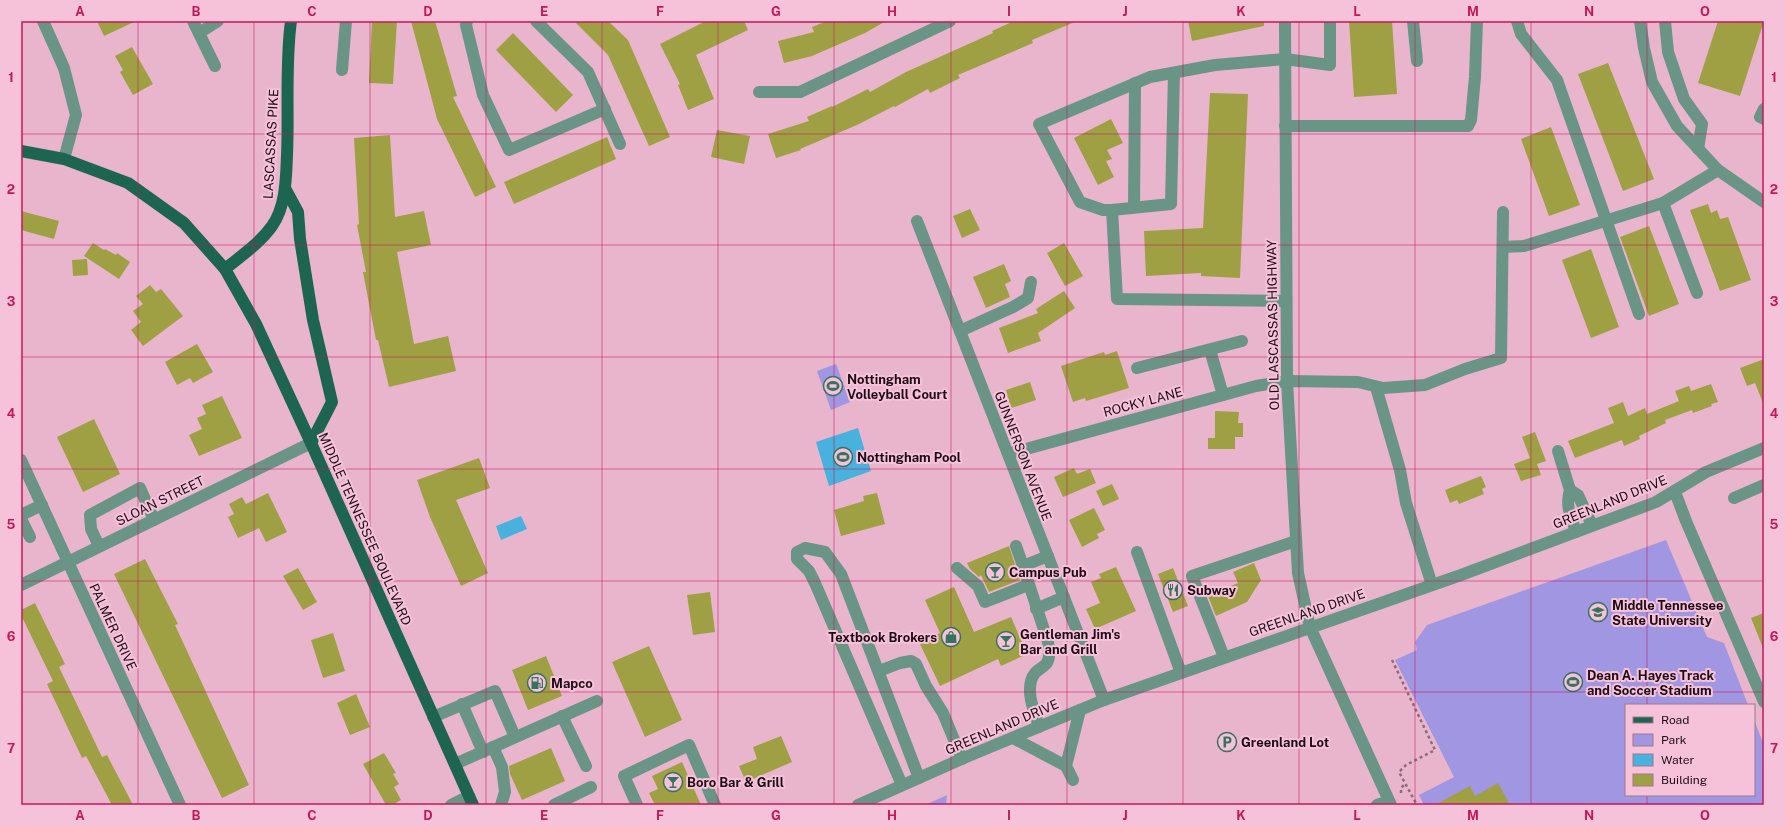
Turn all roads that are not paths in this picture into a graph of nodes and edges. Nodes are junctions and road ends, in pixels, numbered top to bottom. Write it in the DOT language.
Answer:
graph roads {
  1 [pos="43,21"];
  2 [pos="193,21"];
  3 [pos="218,21"];
  4 [pos="291,21"];
  5 [pos="346,21"];
  6 [pos="467,21"];
  7 [pos="536,21"];
  8 [pos="950,21"];
  9 [pos="1285,21"];
  10 [pos="1330,21"];
  11 [pos="1413,21"];
  12 [pos="1477,21"];
  13 [pos="1517,21"];
  14 [pos="1640,21"];
  15 [pos="1665,21"];
  16 [pos="199,33"];
  17 [pos="1285,59"];
  18 [pos="1417,61"];
  19 [pos="215,66"];
  20 [pos="342,70"];
  21 [pos="1174,72"];
  22 [pos="1135,83"];
  23 [pos="759,92"];
  24 [pos="605,109"];
  25 [pos="1764,109"];
  26 [pos="1764,119"];
  27 [pos="1285,126"];
  28 [pos="620,144"];
  29 [pos="1698,149"];
  30 [pos="21,151"];
  31 [pos="64,159"];
  32 [pos="1718,170"];
  33 [pos="285,188"];
  34 [pos="1764,201"];
  35 [pos="1663,204"];
  36 [pos="1134,207"];
  37 [pos="1112,210"];
  38 [pos="1504,212"];
  39 [pos="917,221"];
  40 [pos="1606,221"];
  41 [pos="1503,247"];
  42 [pos="225,269"];
  43 [pos="1031,282"];
  44 [pos="1697,293"];
  45 [pos="1286,301"];
  46 [pos="1639,314"];
  47 [pos="960,331"];
  48 [pos="1242,341"];
  49 [pos="1210,350"];
  50 [pos="1137,368"];
  51 [pos="1287,381"];
  52 [pos="1376,387"];
  53 [pos="1223,395"];
  54 [pos="312,442"];
  55 [pos="1764,448"];
  56 [pos="1558,451"];
  57 [pos="1008,454"];
  58 [pos="22,466"];
  59 [pos="1764,485"];
  60 [pos="1570,490"];
  61 [pos="1675,492"];
  62 [pos="1734,498"];
  63 [pos="42,505"];
  64 [pos="21,515"];
  65 [pos="21,519"];
  66 [pos="154,520"];
  67 [pos="1592,525"];
  68 [pos="1576,532"];
  69 [pos="30,537"];
  70 [pos="1296,541"];
  71 [pos="99,546"];
  72 [pos="1016,546"];
  73 [pos="1137,552"];
  74 [pos="1048,556"];
  75 [pos="68,562"];
  76 [pos="1023,566"];
  77 [pos="957,568"];
  78 [pos="21,585"];
  79 [pos="1028,585"];
  80 [pos="1432,585"];
  81 [pos="1064,597"];
  82 [pos="1036,609"];
  83 [pos="1310,627"];
  84 [pos="1224,657"];
  85 [pos="879,671"];
  86 [pos="1181,673"];
  87 [pos="1104,700"];
  88 [pos="597,701"];
  89 [pos="1764,702"];
  90 [pos="462,704"];
  91 [pos="1080,710"];
  92 [pos="562,716"];
  93 [pos="433,717"];
  94 [pos="1039,727"];
  95 [pos="515,737"];
  96 [pos="1012,738"];
  97 [pos="488,750"];
  98 [pos="962,759"];
  99 [pos="455,764"];
  100 [pos="586,766"];
  101 [pos="1066,766"];
  102 [pos="920,778"];
  103 [pos="1073,780"];
  104 [pos="902,785"];
  105 [pos="591,787"];
  106 [pos="471,801"];
  107 [pos="1386,804"];
  108 [pos="180,805"];
  109 [pos="450,805"];
  110 [pos="500,805"];
  111 [pos="554,805"];
  112 [pos="637,805"];
  113 [pos="715,805"];
  114 [pos="858,805"];
  1 -- 31 [label="street"];
  2 -- 16 [label="street"];
  3 -- 16 [label="street"];
  4 -- 33 [label="main road, LASCASSAS PIKE"];
  5 -- 20 [label="street"];
  6 -- 24 [label="street"];
  7 -- 24 [label="street"];
  8 -- 23 [label="street"];
  9 -- 17 [label="street, OLD LASCASSAS HIGHWAY"];
  10 -- 17 [label="street"];
  11 -- 18 [label="street"];
  12 -- 27 [label="street"];
  13 -- 40 [label="street"];
  14 -- 29 [label="street"];
  15 -- 29 [label="street"];
  16 -- 19 [label="street"];
  17 -- 21 [label="street"];
  17 -- 27 [label="street, OLD LASCASSAS HIGHWAY"];
  21 -- 22 [label="street"];
  21 -- 36 [label="street"];
  22 -- 36 [label="street"];
  22 -- 37 [label="street"];
  24 -- 28 [label="street"];
  25 -- 26 [label="street"];
  27 -- 45 [label="street, OLD LASCASSAS HIGHWAY"];
  29 -- 32 [label="street"];
  30 -- 31 [label="main road, MIDDLE TENNESSEE BOULEVARD"];
  31 -- 42 [label="main road, MIDDLE TENNESSEE BOULEVARD"];
  32 -- 34 [label="street"];
  32 -- 35 [label="street"];
  33 -- 42 [label="main road, LASCASSAS PIKE"];
  33 -- 54 [label="main road"];
  35 -- 40 [label="street"];
  35 -- 44 [label="street"];
  36 -- 37 [label="street"];
  37 -- 45 [label="street"];
  38 -- 41 [label="street"];
  39 -- 47 [label="street, GUNNERSON AVENUE"];
  40 -- 41 [label="street"];
  40 -- 46 [label="street"];
  41 -- 52 [label="street, ROCKY LANE"];
  42 -- 54 [label="main road, MIDDLE TENNESSEE BOULEVARD"];
  43 -- 47 [label="street"];
  45 -- 51 [label="street, OLD LASCASSAS HIGHWAY"];
  47 -- 57 [label="street, GUNNERSON AVENUE"];
  48 -- 49 [label="street"];
  49 -- 50 [label="street"];
  49 -- 53 [label="street"];
  51 -- 52 [label="street, ROCKY LANE"];
  51 -- 53 [label="street, ROCKY LANE"];
  51 -- 70 [label="street, OLD LASCASSAS HIGHWAY"];
  52 -- 80 [label="street"];
  53 -- 57 [label="street, ROCKY LANE"];
  54 -- 66 [label="street, SLOAN STREET"];
  54 -- 93 [label="main road, MIDDLE TENNESSEE BOULEVARD"];
  55 -- 61 [label="street, GREENLAND DRIVE"];
  56 -- 60 [label="street"];
  57 -- 74 [label="street, GUNNERSON AVENUE"];
  58 -- 63 [label="street, PALMER DRIVE"];
  59 -- 62 [label="street"];
  60 -- 67 [label="street"];
  60 -- 68 [label="street"];
  61 -- 67 [label="street, GREENLAND DRIVE"];
  61 -- 89 [label="street"];
  63 -- 64 [label="street"];
  63 -- 75 [label="street, PALMER DRIVE"];
  65 -- 69 [label="street"];
  66 -- 71 [label="street, SLOAN STREET"];
  66 -- 71 [label="street"];
  67 -- 68 [label="street, GREENLAND DRIVE"];
  68 -- 80 [label="street, GREENLAND DRIVE"];
  70 -- 83 [label="street, OLD LASCASSAS HIGHWAY"];
  70 -- 84 [label="street"];
  71 -- 75 [label="street, SLOAN STREET"];
  72 -- 76 [label="street"];
  73 -- 86 [label="street"];
  74 -- 76 [label="street"];
  74 -- 81 [label="street, GUNNERSON AVENUE"];
  75 -- 78 [label="street, SLOAN STREET"];
  75 -- 108 [label="street, PALMER DRIVE"];
  76 -- 79 [label="street"];
  77 -- 79 [label="street"];
  79 -- 82 [label="street"];
  80 -- 83 [label="street, GREENLAND DRIVE"];
  81 -- 82 [label="street"];
  81 -- 87 [label="street, GUNNERSON AVENUE"];
  82 -- 94 [label="street"];
  83 -- 84 [label="street, GREENLAND DRIVE"];
  83 -- 107 [label="street, OLD LASCASSAS HIGHWAY"];
  84 -- 86 [label="street, GREENLAND DRIVE"];
  85 -- 98 [label="street"];
  85 -- 102 [label="street"];
  85 -- 104 [label="street"];
  86 -- 87 [label="street, GREENLAND DRIVE"];
  87 -- 91 [label="street, GREENLAND DRIVE"];
  88 -- 92 [label="street"];
  90 -- 93 [label="street"];
  90 -- 95 [label="street"];
  90 -- 97 [label="street"];
  91 -- 94 [label="street, GREENLAND DRIVE"];
  91 -- 101 [label="street"];
  92 -- 95 [label="street"];
  92 -- 100 [label="street"];
  93 -- 99 [label="main road, MIDDLE TENNESSEE BOULEVARD"];
  94 -- 96 [label="street, GREENLAND DRIVE"];
  95 -- 97 [label="street"];
  96 -- 98 [label="street, GREENLAND DRIVE"];
  96 -- 101 [label="street"];
  97 -- 99 [label="street"];
  97 -- 110 [label="street"];
  98 -- 102 [label="street, GREENLAND DRIVE"];
  99 -- 106 [label="main road, MIDDLE TENNESSEE BOULEVARD"];
  101 -- 103 [label="street"];
  102 -- 104 [label="street, GREENLAND DRIVE"];
  104 -- 114 [label="street, GREENLAND DRIVE"];
  105 -- 111 [label="street"];
  106 -- 109 [label="street"];
  112 -- 113 [label="street"];
}
